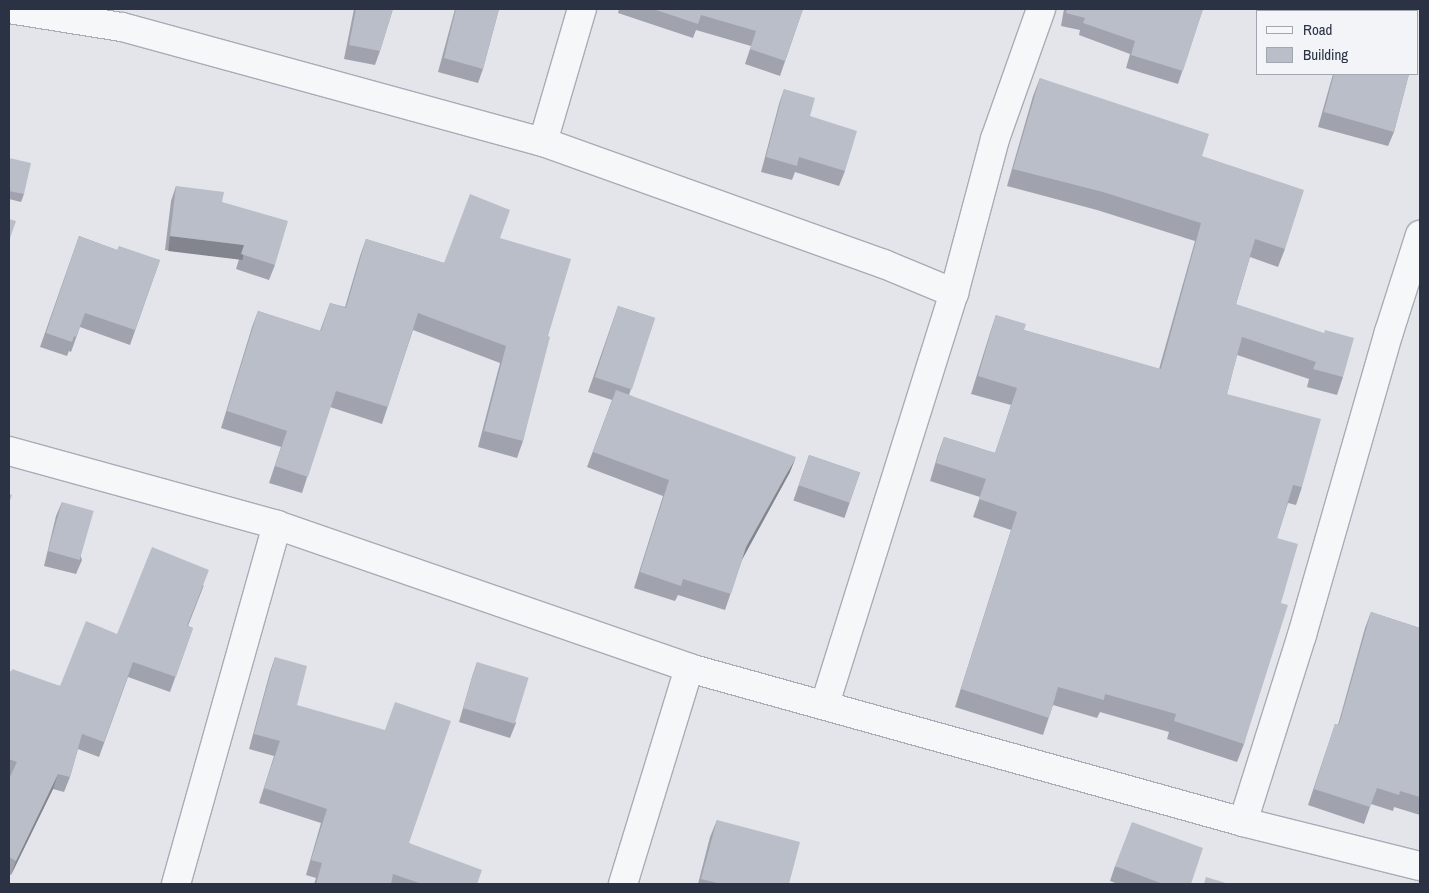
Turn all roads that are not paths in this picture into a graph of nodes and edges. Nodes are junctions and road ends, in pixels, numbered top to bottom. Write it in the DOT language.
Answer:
graph roads {
  1 [pos="9,9"];
  2 [pos="582,9"];
  3 [pos="1041,9"];
  4 [pos="125,18"];
  5 [pos="543,142"];
  6 [pos="1420,234"];
  7 [pos="954,293"];
  8 [pos="9,451"];
  9 [pos="277,525"];
  10 [pos="689,668"];
  11 [pos="825,704"];
  12 [pos="1243,822"];
  13 [pos="1420,866"];
  14 [pos="176,884"];
  15 [pos="624,884"];
  1 -- 4 [label="street"];
  2 -- 5 [label="street"];
  3 -- 7 [label="street"];
  4 -- 5 [label="street"];
  5 -- 7 [label="street"];
  6 -- 12 [label="street"];
  7 -- 11 [label="street"];
  8 -- 9 [label="street"];
  9 -- 10 [label="street"];
  9 -- 14 [label="street"];
  10 -- 11 [label="street"];
  10 -- 15 [label="street"];
  11 -- 12 [label="street"];
  12 -- 13 [label="street"];
}
